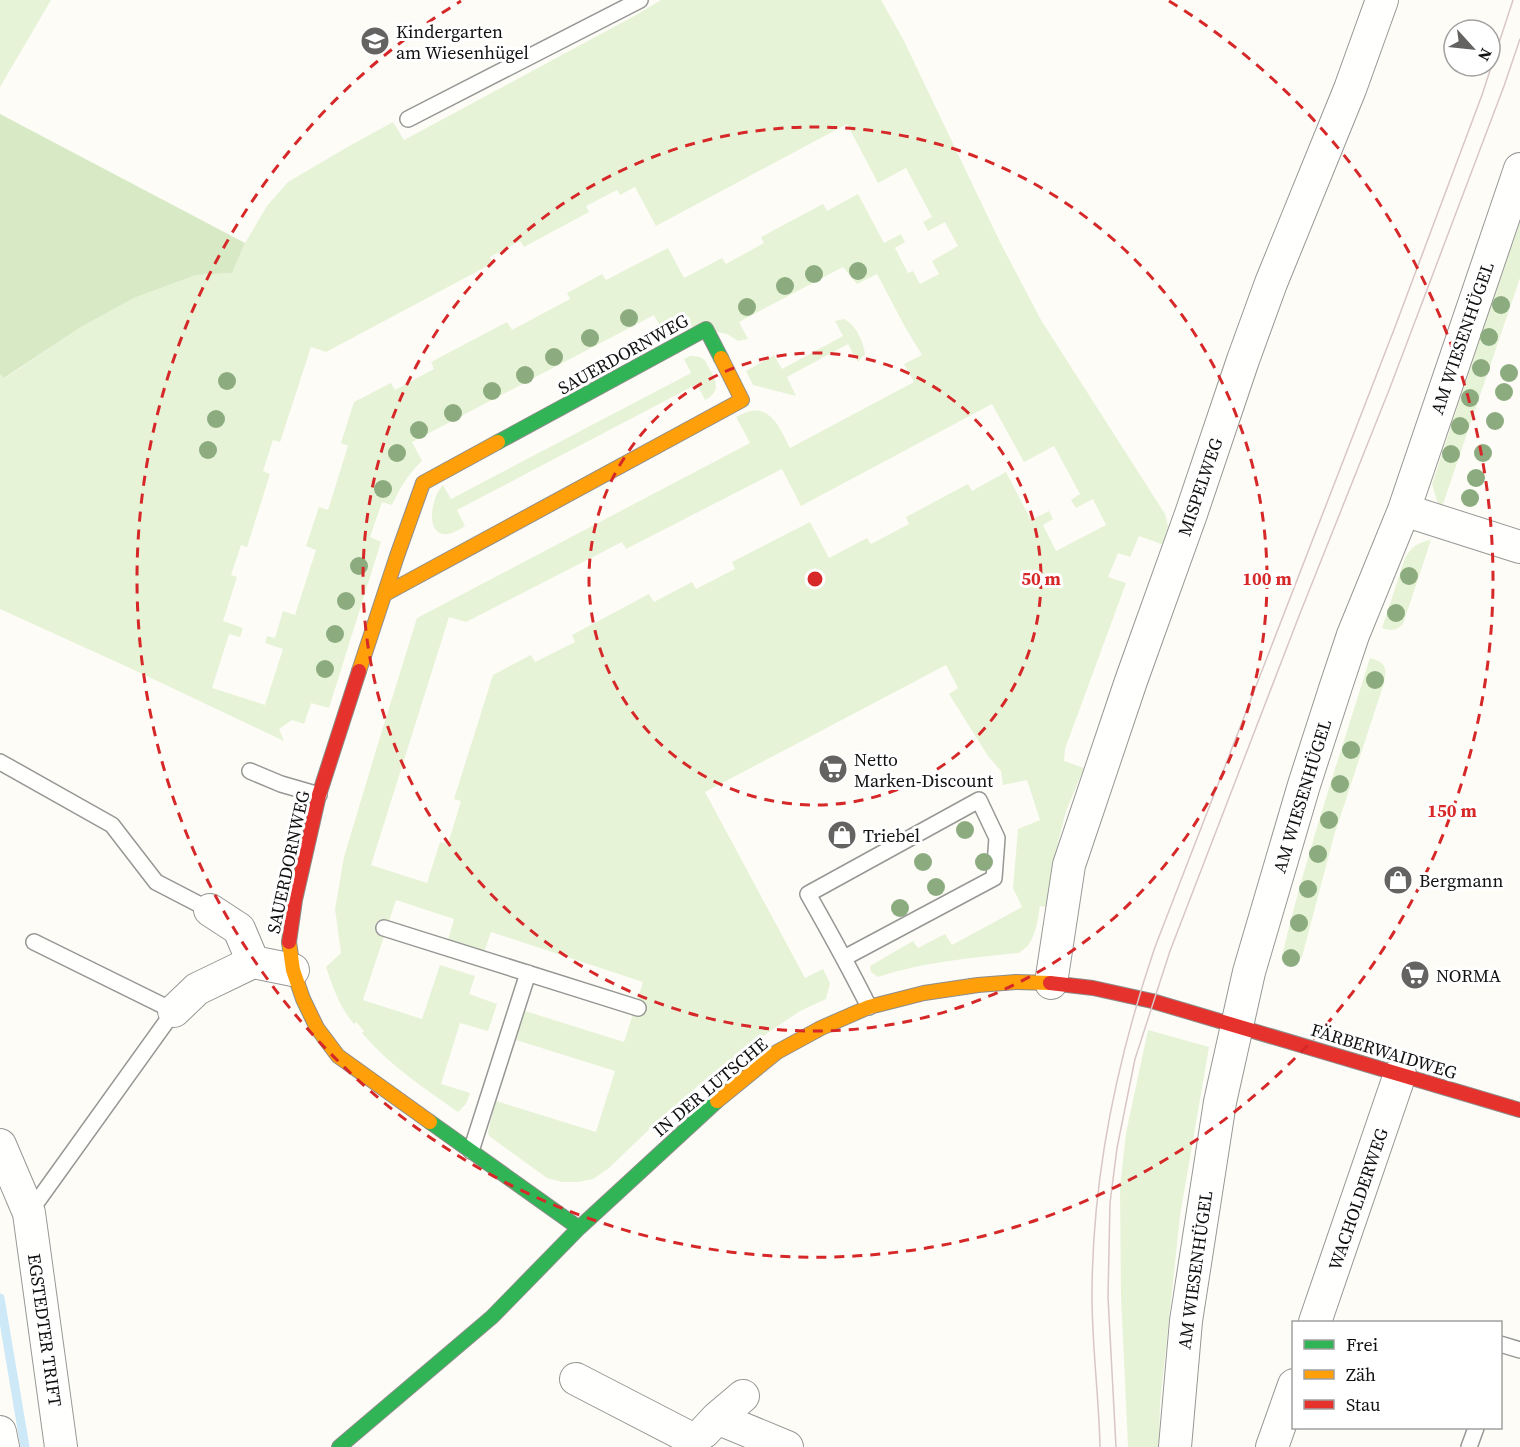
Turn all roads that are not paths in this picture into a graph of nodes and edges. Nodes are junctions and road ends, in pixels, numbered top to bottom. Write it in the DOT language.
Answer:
graph roads {
  1 [pos="640,0"];
  2 [pos="1382,0"];
  3 [pos="408,119"];
  4 [pos="1520,169"];
  5 [pos="1404,510"];
  6 [pos="1520,547"];
  7 [pos="385,594"];
  8 [pos="0,762"];
  9 [pos="250,771"];
  10 [pos="319,795"];
  11 [pos="210,910"];
  12 [pos="384,928"];
  13 [pos="34,942"];
  14 [pos="844,958"];
  15 [pos="253,962"];
  16 [pos="293,970"];
  17 [pos="528,973"];
  18 [pos="1051,983"];
  19 [pos="869,1007"];
  20 [pos="638,1008"];
  21 [pos="174,1011"];
  22 [pos="1237,1026"];
  23 [pos="1400,1074"];
  24 [pos="1520,1110"];
  25 [pos="0,1145"];
  26 [pos="471,1151"];
  27 [pos="29,1213"];
  28 [pos="579,1228"];
  29 [pos="1316,1321"];
  30 [pos="1502,1345"];
  31 [pos="1520,1350"];
  32 [pos="576,1379"];
  33 [pos="1292,1388"];
  34 [pos="743,1396"];
  35 [pos="717,1418"];
  36 [pos="1476,1429"];
  37 [pos="0,1432"];
  38 [pos="695,1444"];
  39 [pos="3,1447"];
  40 [pos="61,1447"];
  41 [pos="339,1447"];
  42 [pos="787,1447"];
  43 [pos="1175,1447"];
  44 [pos="1272,1447"];
  45 [pos="1469,1447"];
  1 -- 3 [label="lane"];
  2 -- 18 [label="street, MISPELWEG"];
  4 -- 5 [label="street, AM WIESENHÜGEL"];
  5 -- 6 [label="street"];
  5 -- 22 [label="street, AM WIESENHÜGEL"];
  7 -- 7 [label="street, SAUERDORNWEG"];
  7 -- 10 [label="street, SAUERDORNWEG"];
  8 -- 11 [label="lane"];
  9 -- 10 [label="lane"];
  10 -- 16 [label="street, SAUERDORNWEG"];
  11 -- 15 [label="street"];
  12 -- 17 [label="lane"];
  13 -- 21 [label="lane"];
  14 -- 14 [label="lane"];
  14 -- 19 [label="lane"];
  15 -- 16 [label="street"];
  15 -- 21 [label="street"];
  16 -- 26 [label="street, SAUERDORNWEG"];
  17 -- 20 [label="lane"];
  17 -- 26 [label="lane"];
  18 -- 19 [label="street, IN DER LUTSCHE"];
  18 -- 22 [label="street, IN DER LUTSCHE"];
  19 -- 28 [label="street, IN DER LUTSCHE"];
  21 -- 27 [label="lane"];
  22 -- 23 [label="street, FÄRBERWAIDWEG"];
  22 -- 43 [label="street, AM WIESENHÜGEL"];
  23 -- 24 [label="street, FÄRBERWAIDWEG"];
  23 -- 29 [label="street, WACHOLDERWEG"];
  25 -- 27 [label="street, EGSTEDTER TRIFT"];
  26 -- 28 [label="street, SAUERDORNWEG"];
  27 -- 40 [label="street, EGSTEDTER TRIFT"];
  28 -- 41 [label="street, IN DER LUTSCHE"];
  30 -- 31 [label="lane"];
  32 -- 38 [label="street"];
  33 -- 44 [label="street"];
  34 -- 35 [label="street"];
  35 -- 38 [label="street"];
  35 -- 42 [label="street"];
  36 -- 45 [label="lane"];
  37 -- 39 [label="street"];
}
